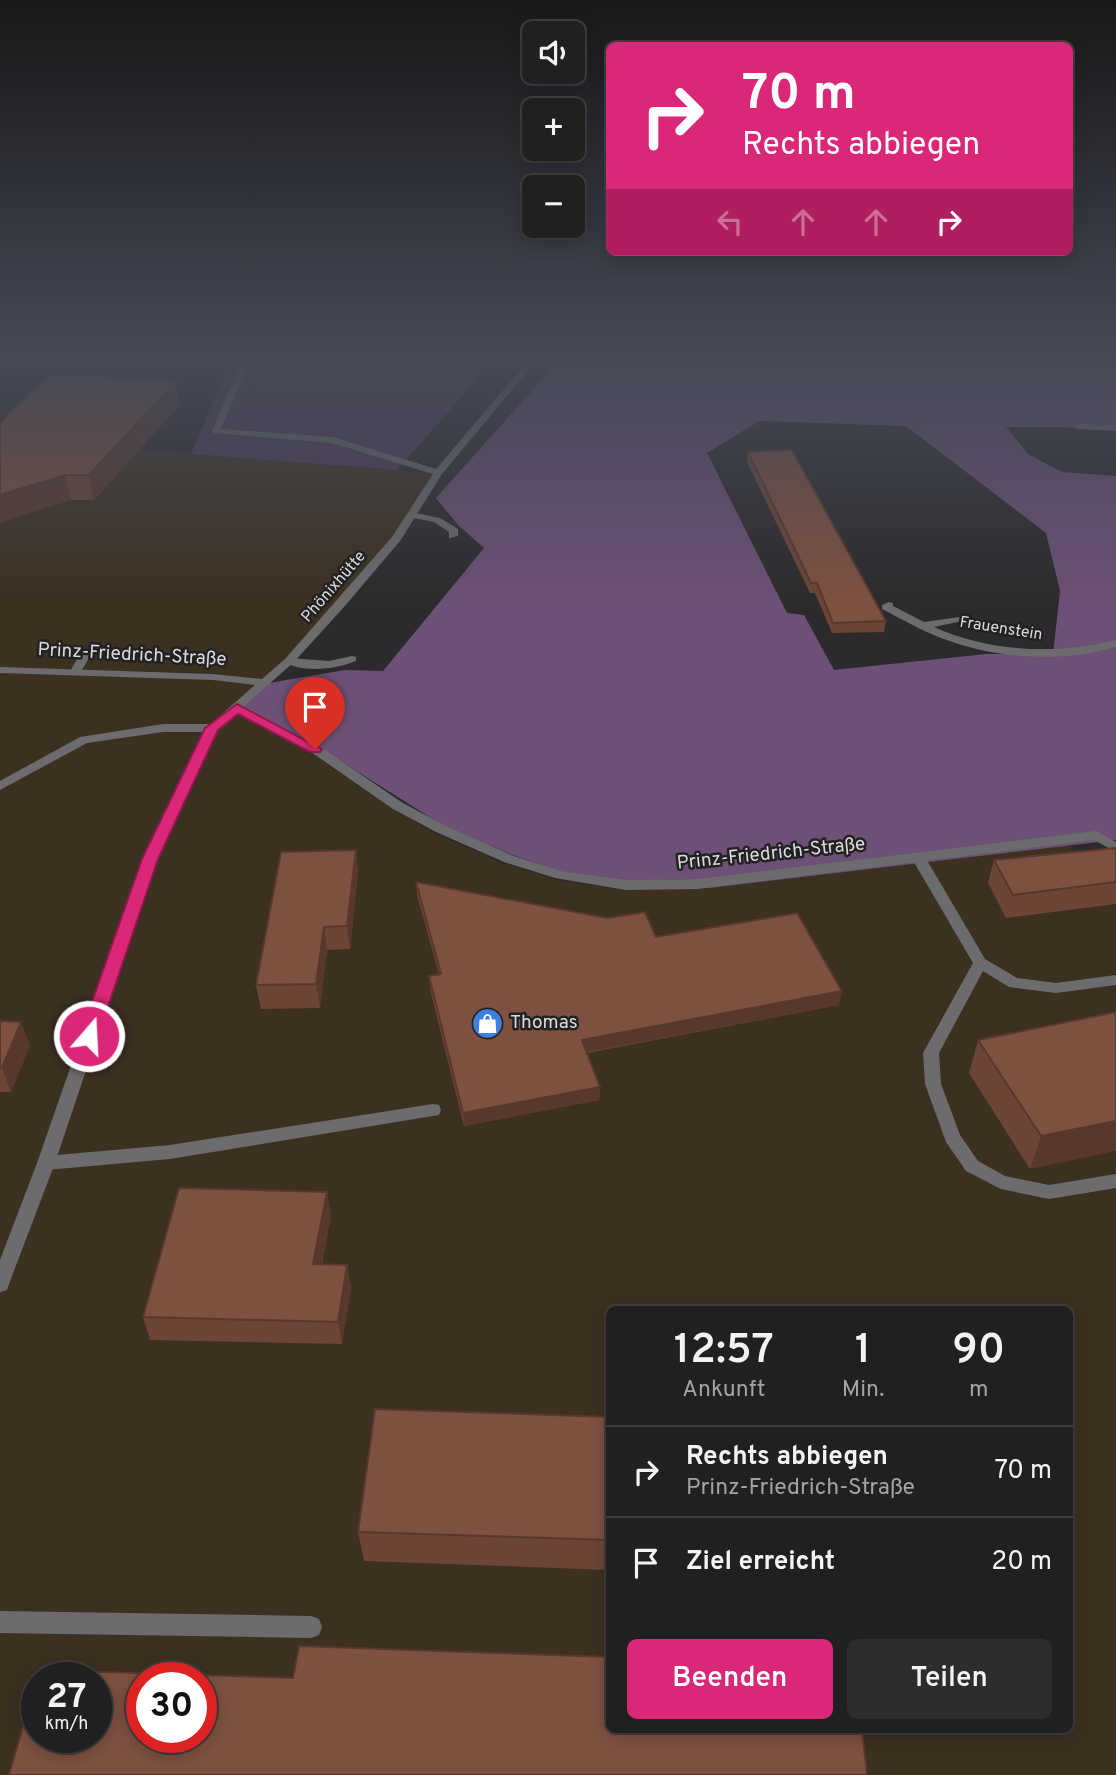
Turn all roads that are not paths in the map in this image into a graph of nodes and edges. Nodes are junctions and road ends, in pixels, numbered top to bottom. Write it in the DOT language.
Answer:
graph roads {
  1 [pos="316,438"];
  2 [pos="468,438"];
  3 [pos="438,473"];
  4 [pos="411,515"];
  5 [pos="453,536"];
  6 [pos="888,606"];
  7 [pos="963,618"];
  8 [pos="924,625"];
  9 [pos="1116,643"];
  10 [pos="85,654"];
  11 [pos="352,659"];
  12 [pos="289,661"];
  13 [pos="0,670"];
  14 [pos="76,671"];
  15 [pos="261,682"];
  16 [pos="237,708"];
  17 [pos="212,728"];
  18 [pos="0,786"];
  19 [pos="1116,848"];
  20 [pos="918,857"];
  21 [pos="981,963"];
  22 [pos="1116,981"];
  23 [pos="433,1110"];
  24 [pos="46,1163"];
  25 [pos="1116,1181"];
  26 [pos="0,1284"];
  27 [pos="0,1622"];
  28 [pos="311,1627"];
  1 -- 3 [label="street"];
  2 -- 3 [label="street, Phönixhütte"];
  3 -- 4 [label="street, Phönixhütte"];
  4 -- 5 [label="street"];
  4 -- 12 [label="street, Phönixhütte"];
  6 -- 8 [label="street, Frauenstein"];
  7 -- 8 [label="street"];
  8 -- 9 [label="street, Frauenstein"];
  10 -- 14 [label="street"];
  11 -- 12 [label="street"];
  12 -- 15 [label="street, Phönixhütte"];
  13 -- 14 [label="street, Prinz-Friedrich-Straße"];
  14 -- 15 [label="street, Prinz-Friedrich-Straße"];
  15 -- 16 [label="street, Phönixhütte"];
  16 -- 17 [label="street"];
  16 -- 20 [label="street, Prinz-Friedrich-Straße"];
  17 -- 18 [label="street"];
  17 -- 24 [label="street"];
  19 -- 20 [label="street, Prinz-Friedrich-Straße"];
  20 -- 21 [label="street"];
  21 -- 22 [label="street"];
  21 -- 25 [label="street"];
  23 -- 24 [label="street"];
  24 -- 26 [label="street"];
  27 -- 28 [label="street"];
}
